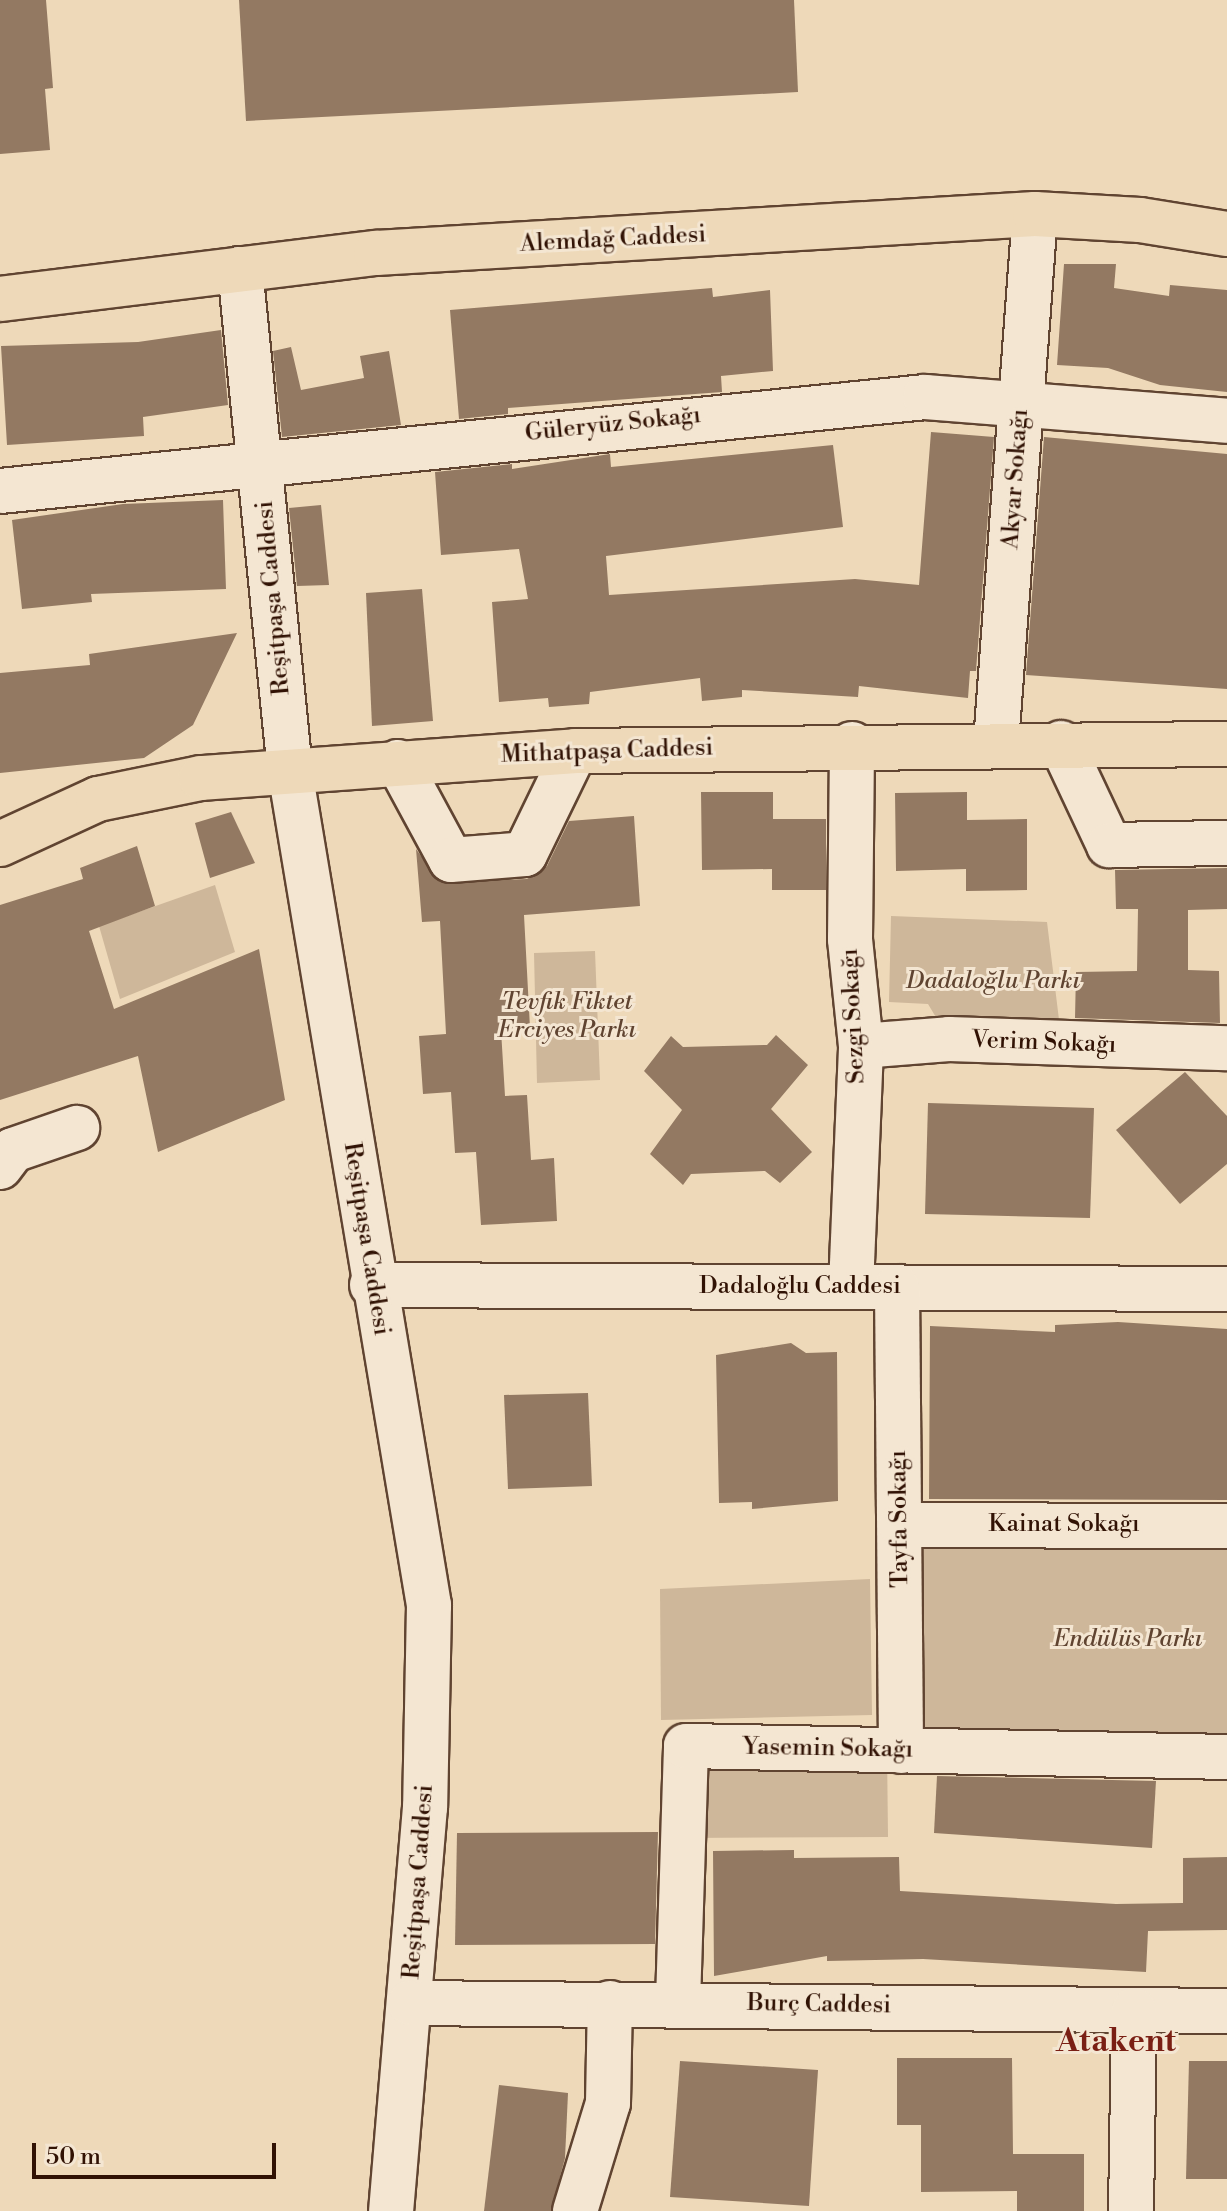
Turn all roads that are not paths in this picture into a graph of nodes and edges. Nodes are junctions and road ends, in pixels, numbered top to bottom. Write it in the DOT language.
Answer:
graph roads {
  1 [pos="1035,214"];
  2 [pos="1227,234"];
  3 [pos="240,269"];
  4 [pos="0,299"];
  5 [pos="1022,400"];
  6 [pos="1227,421"];
  7 [pos="261,464"];
  8 [pos="0,491"];
  9 [pos="996,743"];
  10 [pos="1061,743"];
  11 [pos="852,744"];
  12 [pos="1227,744"];
  13 [pos="575,751"];
  14 [pos="398,762"];
  15 [pos="290,771"];
  16 [pos="1227,843"];
  17 [pos="0,844"];
  18 [pos="861,1046"];
  19 [pos="1227,1048"];
  20 [pos="77,1128"];
  21 [pos="0,1167"];
  22 [pos="372,1285"];
  23 [pos="851,1287"];
  24 [pos="897,1287"];
  25 [pos="1227,1289"];
  26 [pos="901,1525"];
  27 [pos="1227,1526"];
  28 [pos="901,1751"];
  29 [pos="1227,1757"];
  30 [pos="678,2002"];
  31 [pos="410,2003"];
  32 [pos="610,2003"];
  33 [pos="1134,2010"];
  34 [pos="1227,2011"];
  35 [pos="391,2211"];
  36 [pos="575,2211"];
  37 [pos="1131,2211"];
  1 -- 2 [label="main road, Alemdağ Caddesi"];
  1 -- 3 [label="main road, Alemdağ Caddesi"];
  1 -- 5 [label="street, Akyar Sokağı"];
  3 -- 4 [label="main road, Alemdağ Caddesi"];
  3 -- 7 [label="street, Reşitpaşa Caddesi"];
  5 -- 6 [label="street, Güleryüz Sokağı"];
  5 -- 7 [label="street, Güleryüz Sokağı"];
  5 -- 9 [label="street, Akyar Sokağı"];
  7 -- 8 [label="street, Güleryüz Sokağı"];
  7 -- 15 [label="street, Reşitpaşa Caddesi"];
  9 -- 10 [label="main road, Mithatpaşa Caddesi"];
  9 -- 11 [label="main road, Mithatpaşa Caddesi"];
  10 -- 12 [label="main road, Mithatpaşa Caddesi"];
  10 -- 16 [label="street"];
  11 -- 13 [label="main road, Mithatpaşa Caddesi"];
  11 -- 18 [label="street, Sezgi Sokağı"];
  13 -- 14 [label="main road, Mithatpaşa Caddesi"];
  13 -- 14 [label="street"];
  14 -- 15 [label="main road, Mithatpaşa Caddesi"];
  15 -- 17 [label="main road, Mithatpaşa Caddesi"];
  15 -- 22 [label="street, Reşitpaşa Caddesi"];
  18 -- 19 [label="street, Verim Sokağı"];
  18 -- 23 [label="street, Sezgi Sokağı"];
  20 -- 21 [label="street"];
  22 -- 23 [label="street, Dadaloğlu Caddesi"];
  22 -- 31 [label="street, Reşitpaşa Caddesi"];
  23 -- 24 [label="street, Dadaloğlu Caddesi"];
  24 -- 25 [label="street, Dadaloğlu Caddesi"];
  24 -- 26 [label="street, Tayfa Sokağı"];
  26 -- 27 [label="street, Kainat Sokağı"];
  26 -- 28 [label="street, Tayfa Sokağı"];
  28 -- 29 [label="street, Yasemin Sokağı"];
  28 -- 30 [label="street, Yasemin Sokağı"];
  30 -- 32 [label="street, Burç Caddesi"];
  30 -- 33 [label="street, Burç Caddesi"];
  31 -- 32 [label="street, Burç Caddesi"];
  31 -- 35 [label="street, Reşitpaşa Caddesi"];
  32 -- 36 [label="street"];
  33 -- 34 [label="street, Burç Caddesi"];
  33 -- 37 [label="street"];
}
